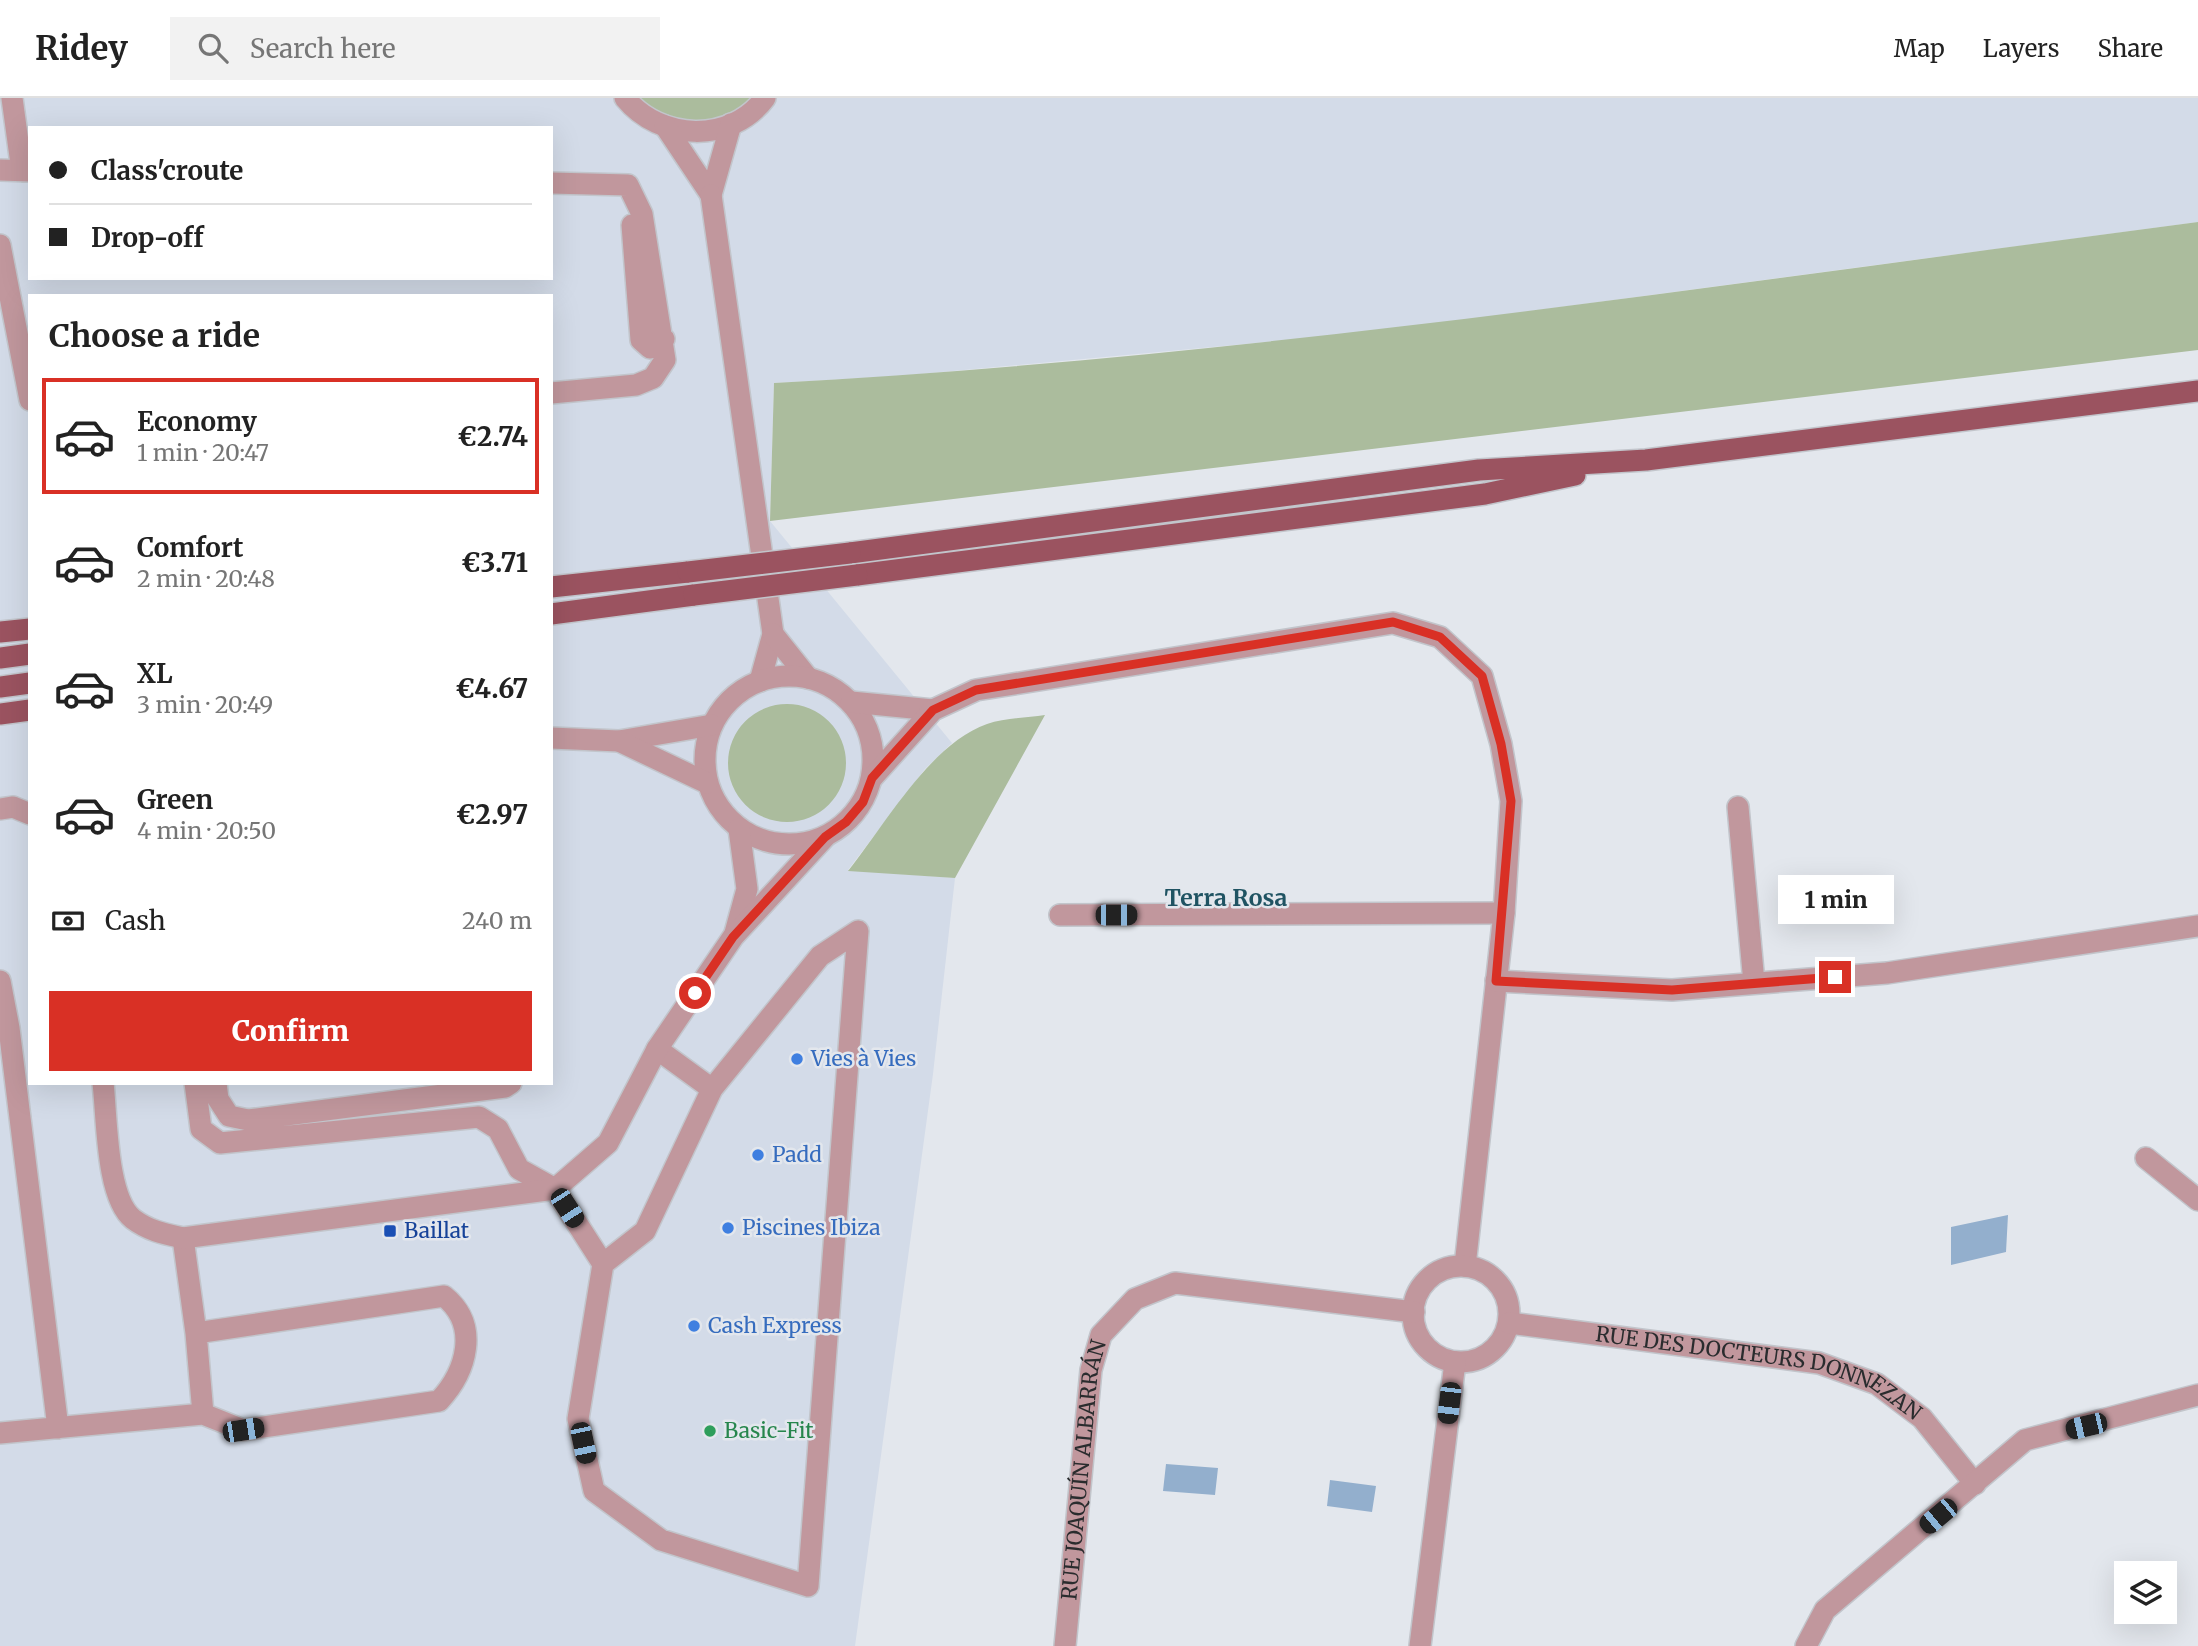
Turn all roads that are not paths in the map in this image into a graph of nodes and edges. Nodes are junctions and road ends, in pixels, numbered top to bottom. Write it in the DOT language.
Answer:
graph roads {
  1 [pos="12,98"];
  2 [pos="625,98"];
  3 [pos="765,98"];
  4 [pos="731,124"];
  5 [pos="665,126"];
  6 [pos="0,170"];
  7 [pos="26,171"];
  8 [pos="553,183"];
  9 [pos="711,195"];
  10 [pos="0,245"];
  11 [pos="28,390"];
  12 [pos="2198,391"];
  13 [pos="553,393"];
  14 [pos="1646,460"];
  15 [pos="553,587"];
  16 [pos="553,614"];
  17 [pos="28,629"];
  18 [pos="0,632"];
  19 [pos="773,635"];
  20 [pos="28,654"];
  21 [pos="0,658"];
  22 [pos="808,678"];
  23 [pos="760,681"];
  24 [pos="28,684"];
  25 [pos="0,687"];
  26 [pos="851,702"];
  27 [pos="28,710"];
  28 [pos="933,710"];
  29 [pos="0,714"];
  30 [pos="712,725"];
  31 [pos="553,738"];
  32 [pos="619,741"];
  33 [pos="872,778"];
  34 [pos="707,783"];
  35 [pos="1738,807"];
  36 [pos="0,809"];
  37 [pos="28,813"];
  38 [pos="739,829"];
  39 [pos="825,837"];
  40 [pos="1504,913"];
  41 [pos="1060,915"];
  42 [pos="2198,926"];
  43 [pos="733,937"];
  44 [pos="0,981"];
  45 [pos="1496,981"];
  46 [pos="1754,984"];
  47 [pos="13,1028"];
  48 [pos="657,1049"];
  49 [pos="103,1085"];
  50 [pos="195,1085"];
  51 [pos="216,1085"];
  52 [pos="508,1085"];
  53 [pos="712,1089"];
  54 [pos="2146,1158"];
  55 [pos="555,1189"];
  56 [pos="2198,1200"];
  57 [pos="183,1238"];
  58 [pos="603,1264"];
  59 [pos="1465,1266"];
  60 [pos="1413,1312"];
  61 [pos="1509,1322"];
  62 [pos="196,1333"];
  63 [pos="1455,1362"];
  64 [pos="2198,1395"];
  65 [pos="203,1414"];
  66 [pos="58,1429"];
  67 [pos="0,1433"];
  68 [pos="1975,1484"];
  69 [pos="1065,1646"];
  70 [pos="1420,1646"];
  71 [pos="1806,1646"];
  1 -- 7 [label="street"];
  2 -- 5 [label="street"];
  3 -- 4 [label="street"];
  4 -- 5 [label="street"];
  4 -- 9 [label="street"];
  5 -- 9 [label="street"];
  6 -- 7 [label="street"];
  8 -- 13 [label="street"];
  9 -- 19 [label="street"];
  10 -- 11 [label="street"];
  12 -- 14 [label="main road"];
  14 -- 15 [label="main road, bridge"];
  14 -- 16 [label="main road, bridge"];
  17 -- 18 [label="main road"];
  19 -- 22 [label="street"];
  19 -- 23 [label="street"];
  20 -- 21 [label="main road"];
  22 -- 23 [label="street"];
  22 -- 26 [label="street"];
  23 -- 30 [label="street"];
  24 -- 25 [label="main road"];
  26 -- 28 [label="street"];
  26 -- 33 [label="street"];
  27 -- 29 [label="main road"];
  28 -- 33 [label="street"];
  28 -- 40 [label="street"];
  30 -- 32 [label="street"];
  30 -- 34 [label="street"];
  31 -- 32 [label="street"];
  32 -- 34 [label="street"];
  33 -- 39 [label="street"];
  34 -- 38 [label="street"];
  35 -- 46 [label="street"];
  36 -- 37 [label="street"];
  38 -- 39 [label="street"];
  38 -- 43 [label="street"];
  39 -- 43 [label="street"];
  40 -- 41 [label="street"];
  40 -- 45 [label="street"];
  42 -- 46 [label="street"];
  43 -- 48 [label="street"];
  44 -- 47 [label="street"];
  45 -- 46 [label="street"];
  45 -- 59 [label="street"];
  47 -- 66 [label="street"];
  48 -- 53 [label="street"];
  48 -- 55 [label="street"];
  49 -- 57 [label="street"];
  50 -- 55 [label="street"];
  51 -- 52 [label="street"];
  53 -- 58 [label="street"];
  53 -- 58 [label="street"];
  54 -- 56 [label="street"];
  55 -- 57 [label="street"];
  55 -- 58 [label="street"];
  57 -- 62 [label="street"];
  59 -- 60 [label="street"];
  59 -- 61 [label="street"];
  60 -- 63 [label="street"];
  60 -- 69 [label="street, RUE JOAQUÍN ALBARRÁN"];
  61 -- 63 [label="street"];
  61 -- 68 [label="street, RUE DES DOCTEURS DONNEZAN"];
  62 -- 65 [label="street"];
  62 -- 65 [label="street"];
  63 -- 70 [label="street"];
  64 -- 68 [label="street"];
  65 -- 66 [label="street"];
  66 -- 67 [label="street"];
  68 -- 71 [label="street"];
}
